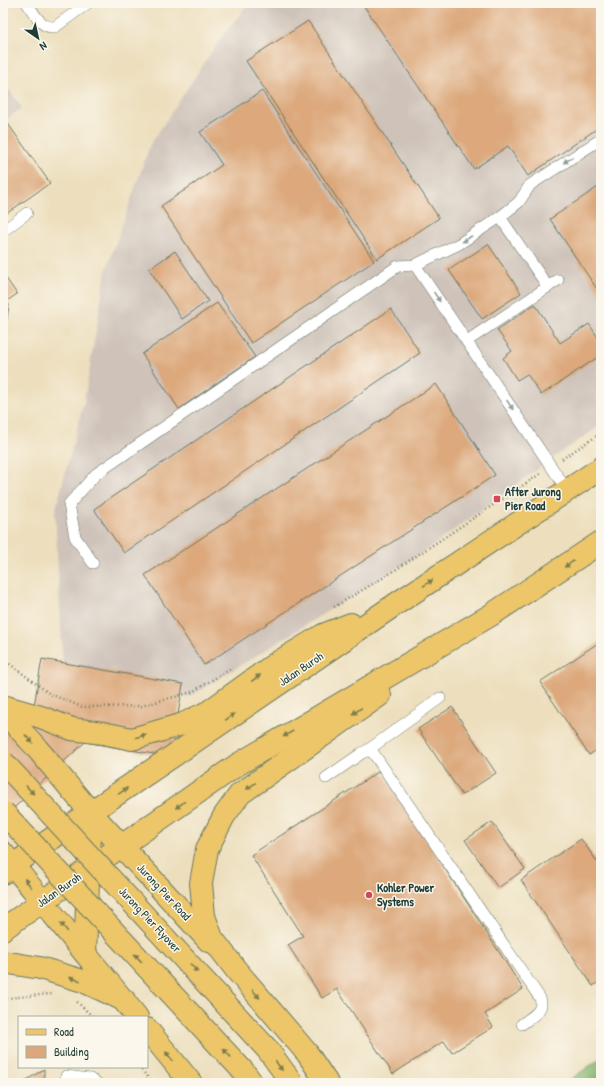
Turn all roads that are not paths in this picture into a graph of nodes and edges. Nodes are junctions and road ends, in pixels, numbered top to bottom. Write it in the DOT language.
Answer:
graph roads {
  1 [pos="27,3"];
  2 [pos="88,3"];
  3 [pos="601,139"];
  4 [pos="27,213"];
  5 [pos="500,217"];
  6 [pos="3,230"];
  7 [pos="415,265"];
  8 [pos="558,280"];
  9 [pos="548,286"];
  10 [pos="467,342"];
  11 [pos="601,468"];
  12 [pos="567,490"];
  13 [pos="601,542"];
  14 [pos="93,564"];
  15 [pos="396,604"];
  16 [pos="491,615"];
  17 [pos="440,698"];
  18 [pos="3,706"];
  19 [pos="3,710"];
  20 [pos="368,750"];
  21 [pos="3,762"];
  22 [pos="326,778"];
  23 [pos="3,812"];
  24 [pos="91,813"];
  25 [pos="122,847"];
  26 [pos="6,863"];
  27 [pos="88,870"];
  28 [pos="43,901"];
  29 [pos="3,929"];
  30 [pos="85,953"];
  31 [pos="3,962"];
  32 [pos="237,971"];
  33 [pos="124,1000"];
  34 [pos="136,1016"];
  35 [pos="522,1024"];
  36 [pos="148,1030"];
  37 [pos="66,1076"];
  38 [pos="97,1083"];
  39 [pos="191,1083"];
  40 [pos="252,1083"];
  41 [pos="292,1083"];
  42 [pos="327,1083"];
  1 -- 2 [label="lane"];
  3 -- 5 [label="lane, one-way"];
  4 -- 6 [label="lane"];
  5 -- 7 [label="lane, one-way"];
  5 -- 9 [label="lane"];
  7 -- 10 [label="lane, one-way"];
  7 -- 14 [label="lane"];
  8 -- 9 [label="lane"];
  9 -- 10 [label="lane"];
  10 -- 12 [label="lane, one-way"];
  11 -- 12 [label="main road, Jalan Buroh"];
  15 -- 12 [label="main road, Jalan Buroh, one-way"];
  13 -- 16 [label="main road, Jalan Buroh, one-way"];
  18 -- 15 [label="main road, one-way"];
  24 -- 15 [label="main road, Jalan Buroh, one-way"];
  16 -- 25 [label="main road, Jalan Buroh, one-way"];
  16 -- 32 [label="main road, one-way"];
  17 -- 20 [label="lane"];
  19 -- 24 [label="main road, Jurong Pier Road, one-way"];
  20 -- 22 [label="lane"];
  20 -- 35 [label="lane"];
  21 -- 41 [label="main road, Jurong Pier Flyover, one-way, bridge"];
  40 -- 23 [label="main road, one-way, bridge"];
  24 -- 25 [label="main road, Jurong Pier Road"];
  24 -- 26 [label="main road, Jalan Buroh"];
  24 -- 27 [label="main road"];
  25 -- 27 [label="main road, Jalan Buroh"];
  25 -- 32 [label="main road, Jurong Pier Road"];
  28 -- 26 [label="main road, one-way"];
  27 -- 28 [label="main road, Jalan Buroh"];
  27 -- 30 [label="main road"];
  28 -- 29 [label="main road, Jalan Buroh"];
  30 -- 28 [label="main road, one-way"];
  30 -- 33 [label="main road"];
  33 -- 31 [label="main road, one-way"];
  32 -- 42 [label="main road, one-way"];
  33 -- 34 [label="main road"];
  39 -- 36 [label="main road, one-way"];
  37 -- 38 [label="lane"];
}
